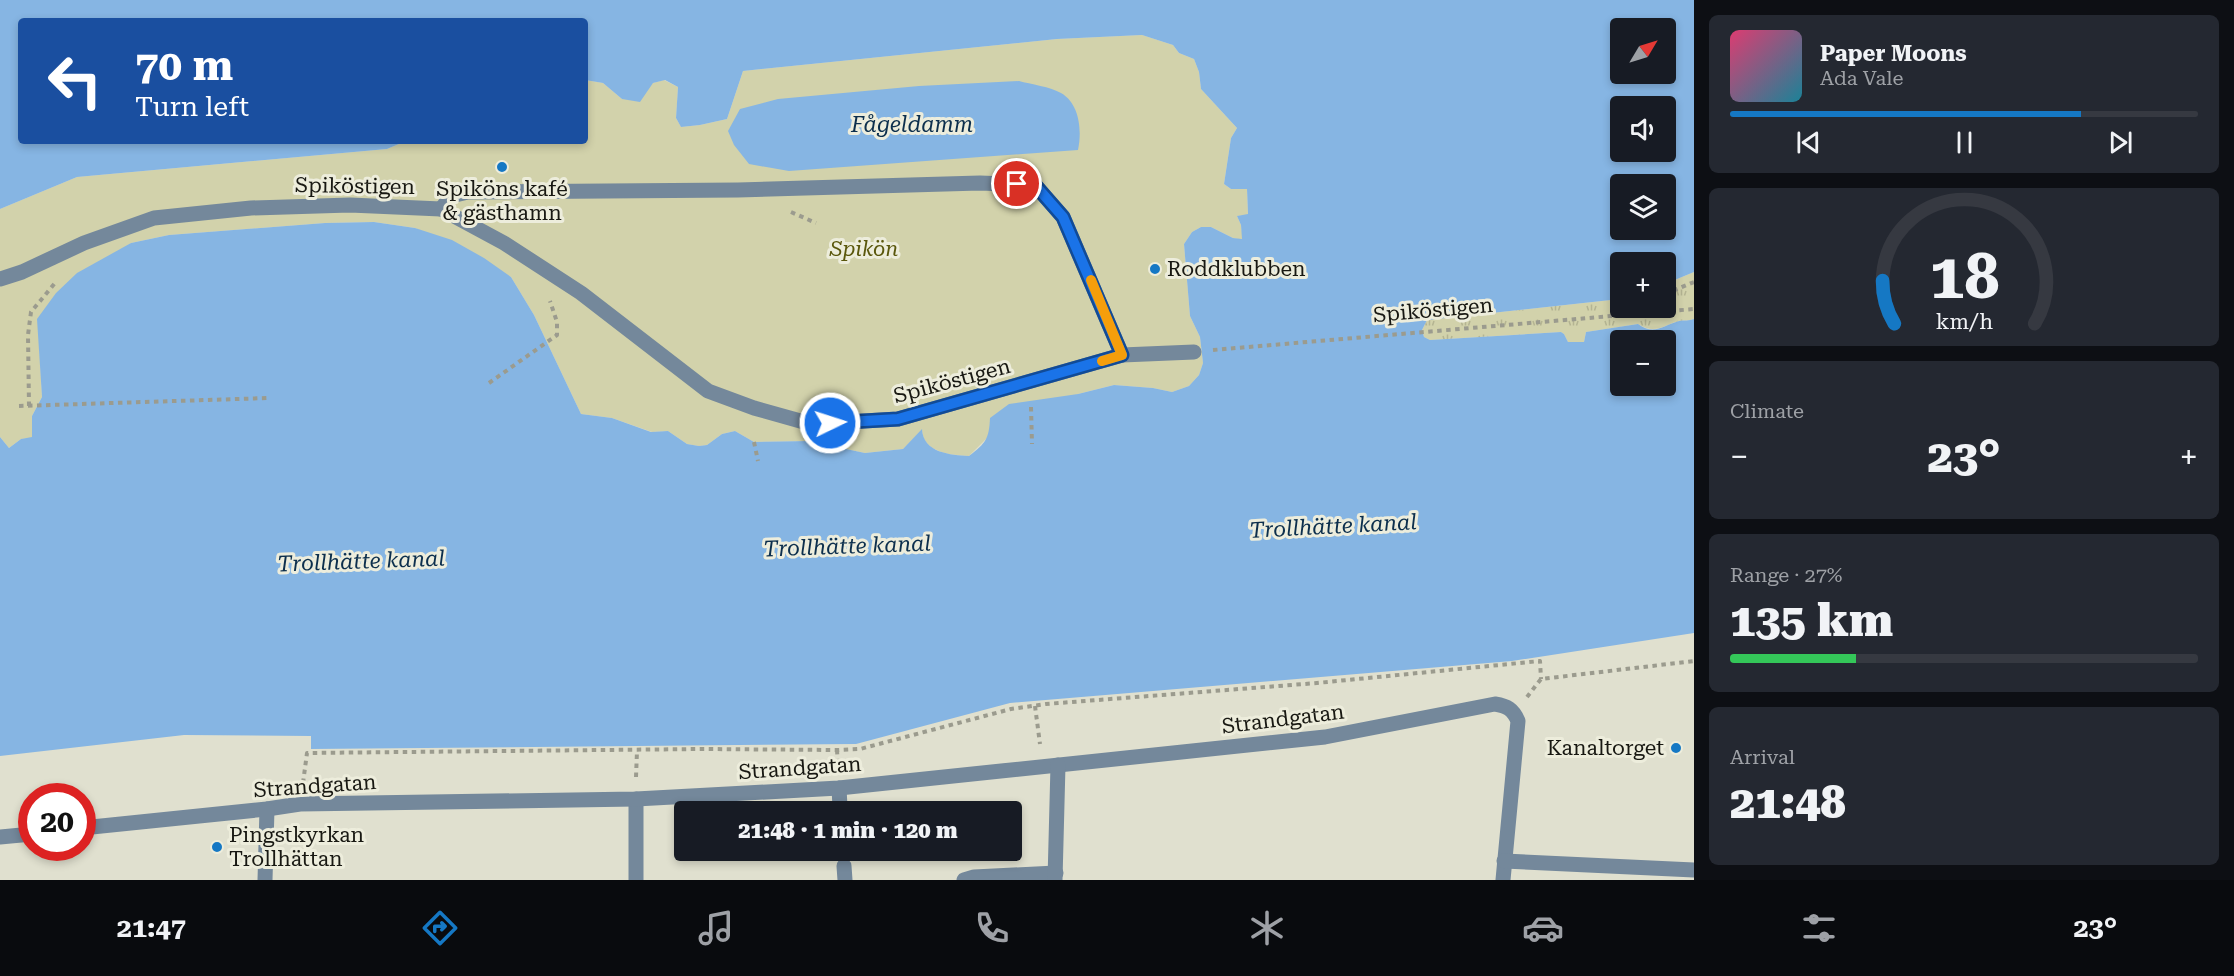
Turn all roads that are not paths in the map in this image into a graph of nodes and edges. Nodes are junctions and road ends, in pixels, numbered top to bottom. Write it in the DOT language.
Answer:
graph roads {
  1 [pos="441,209"];
  2 [pos="0,279"];
  3 [pos="1194,352"];
  4 [pos="1122,355"];
  5 [pos="1051,766"];
  6 [pos="839,788"];
  7 [pos="636,799"];
  8 [pos="840,801"];
  9 [pos="267,809"];
  10 [pos="96,827"];
  11 [pos="18,835"];
  12 [pos="0,837"];
  13 [pos="1504,861"];
  14 [pos="1694,870"];
  15 [pos="1055,877"];
  16 [pos="266,880"];
  17 [pos="636,880"];
  18 [pos="964,880"];
  19 [pos="1503,880"];
  1 -- 2 [label="street, Spiköstigen"];
  1 -- 4 [label="street, Spiköstigen"];
  1 -- 4 [label="street"];
  3 -- 4 [label="street, Spiköstigen"];
  5 -- 6 [label="street, Strandgatan"];
  5 -- 13 [label="street, Strandgatan"];
  5 -- 15 [label="street"];
  6 -- 7 [label="street, Strandgatan"];
  6 -- 8 [label="street"];
  7 -- 9 [label="street, Strandgatan"];
  7 -- 17 [label="street"];
  9 -- 10 [label="street, Strandgatan"];
  9 -- 16 [label="street"];
  11 -- 12 [label="street"];
  13 -- 14 [label="street"];
  13 -- 19 [label="street"];
  15 -- 18 [label="street"];
}
